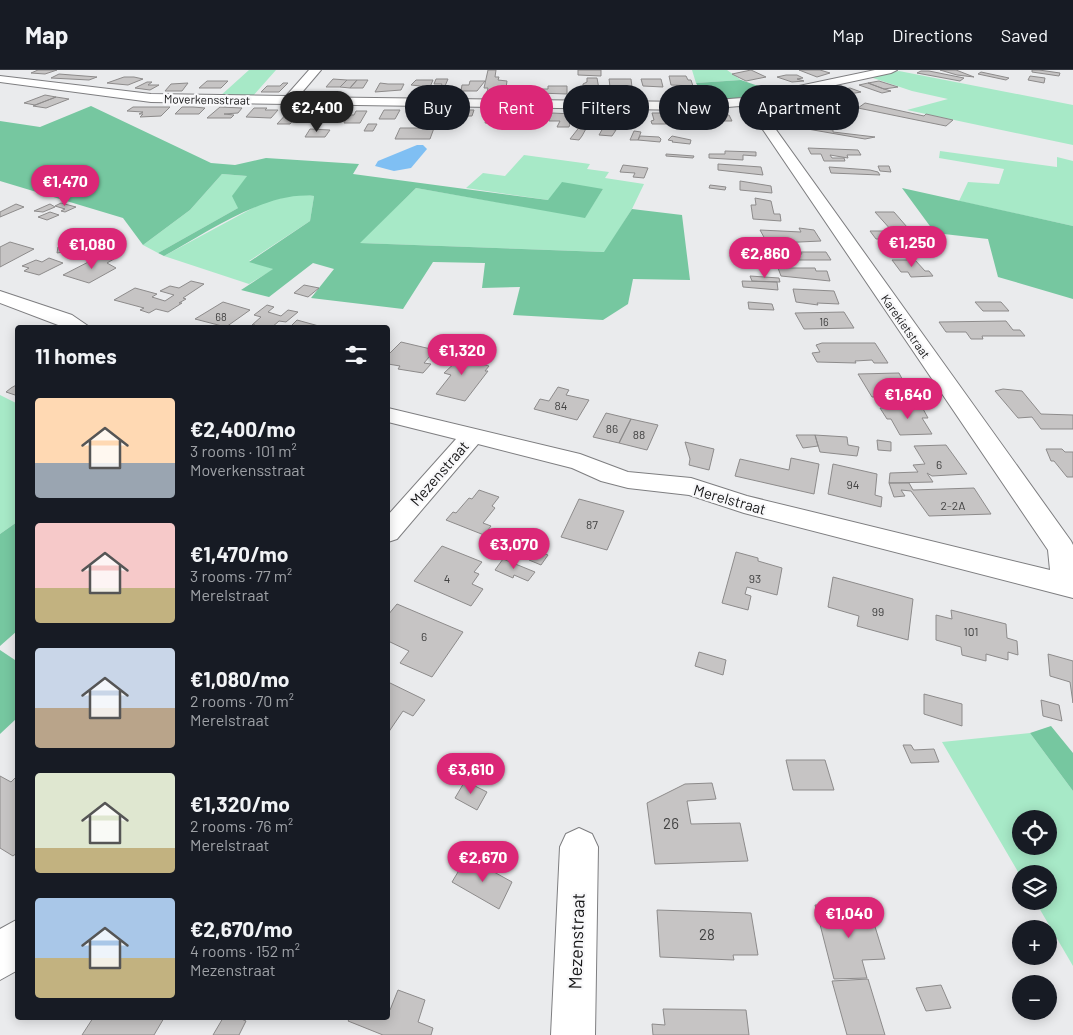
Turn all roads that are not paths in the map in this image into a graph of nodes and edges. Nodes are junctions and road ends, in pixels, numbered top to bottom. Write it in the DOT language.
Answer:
graph roads {
  1 [pos="315,70"];
  2 [pos="891,70"];
  3 [pos="0,79"];
  4 [pos="821,85"];
  5 [pos="288,101"];
  6 [pos="739,102"];
  7 [pos="769,130"];
  8 [pos="0,297"];
  9 [pos="76,325"];
  10 [pos="390,416"];
  11 [pos="472,436"];
  12 [pos="390,530"];
  13 [pos="1070,586"];
  14 [pos="579,846"];
  15 [pos="15,942"];
  16 [pos="0,959"];
  17 [pos="573,1035"];
  1 -- 5 [label="street"];
  2 -- 4 [label="street, Moverkensstraat"];
  3 -- 5 [label="street, Moverkensstraat"];
  5 -- 6 [label="street, Moverkensstraat"];
  7 -- 13 [label="street, Karekietstraat"];
  8 -- 9 [label="street"];
  10 -- 11 [label="street, Merelstraat"];
  11 -- 12 [label="street, Mezenstraat"];
  11 -- 13 [label="street, Merelstraat"];
  14 -- 17 [label="street, Mezenstraat"];
  15 -- 16 [label="street"];
}
